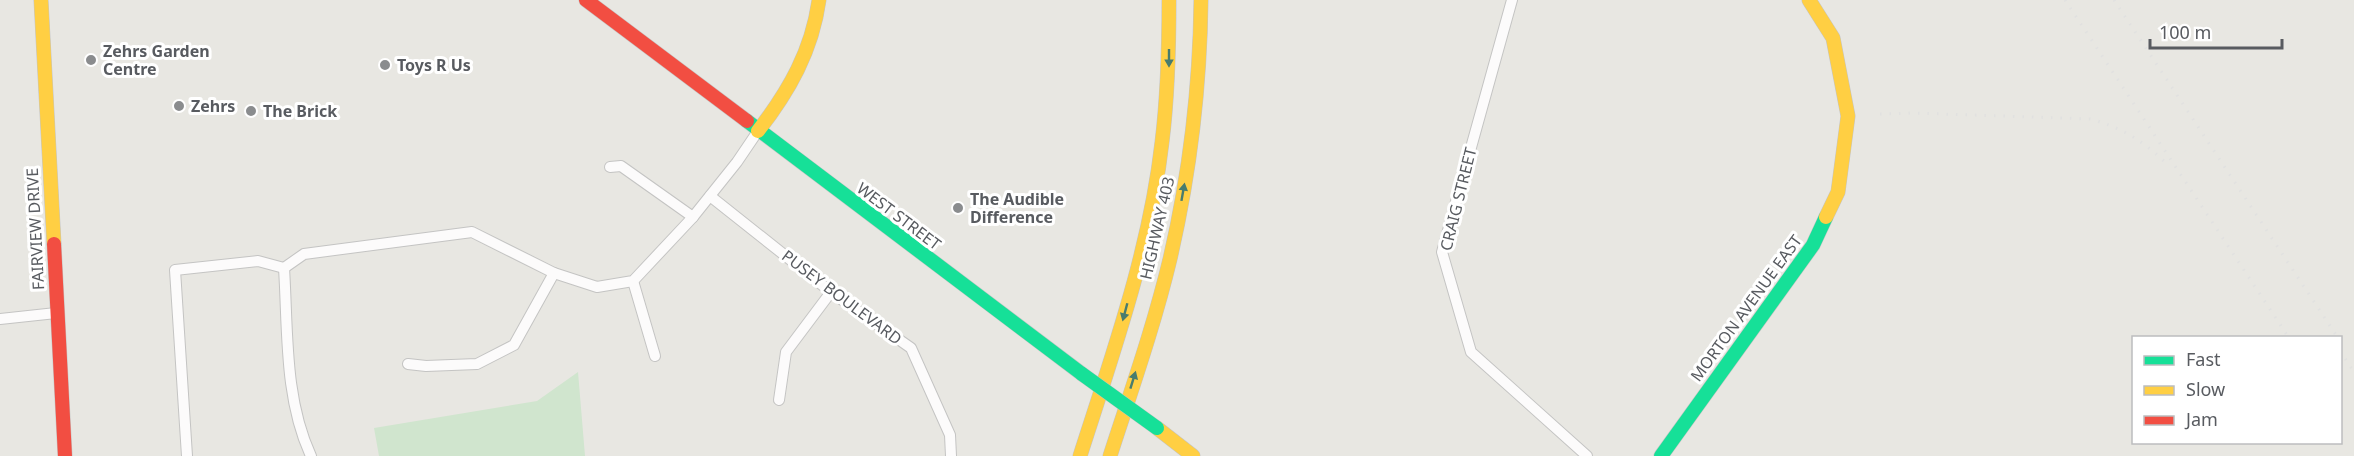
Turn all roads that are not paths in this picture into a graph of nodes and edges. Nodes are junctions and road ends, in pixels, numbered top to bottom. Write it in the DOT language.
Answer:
graph roads {
  1 [pos="41,0"];
  2 [pos="586,0"];
  3 [pos="819,0"];
  4 [pos="1169,0"];
  5 [pos="1201,0"];
  6 [pos="1512,0"];
  7 [pos="1809,0"];
  8 [pos="758,131"];
  9 [pos="610,167"];
  10 [pos="710,196"];
  11 [pos="693,217"];
  12 [pos="284,268"];
  13 [pos="554,273"];
  14 [pos="633,281"];
  15 [pos="831,292"];
  16 [pos="56,313"];
  17 [pos="0,319"];
  18 [pos="654,356"];
  19 [pos="408,364"];
  20 [pos="779,399"];
  21 [pos="65,456"];
  22 [pos="187,456"];
  23 [pos="311,456"];
  24 [pos="951,456"];
  25 [pos="1080,456"];
  26 [pos="1110,456"];
  27 [pos="1194,456"];
  28 [pos="1587,456"];
  29 [pos="1661,456"];
  1 -- 16 [label="main road, FAIRVIEW DRIVE"];
  2 -- 8 [label="main road, WEST STREET"];
  3 -- 8 [label="main road"];
  4 -- 25 [label="main road, HIGHWAY 403, one-way"];
  26 -- 5 [label="main road, HIGHWAY 403, one-way"];
  6 -- 28 [label="street, CRAIG STREET"];
  7 -- 29 [label="main road, MORTON AVENUE EAST"];
  8 -- 10 [label="street"];
  8 -- 27 [label="main road, WEST STREET, bridge"];
  9 -- 11 [label="street"];
  10 -- 11 [label="street"];
  10 -- 15 [label="street, PUSEY BOULEVARD"];
  11 -- 14 [label="street"];
  12 -- 13 [label="street"];
  12 -- 22 [label="street"];
  12 -- 23 [label="street"];
  13 -- 14 [label="street"];
  13 -- 19 [label="street"];
  14 -- 18 [label="street"];
  15 -- 20 [label="street"];
  15 -- 24 [label="street, PUSEY BOULEVARD"];
  16 -- 17 [label="street"];
  16 -- 21 [label="main road, FAIRVIEW DRIVE"];
}
